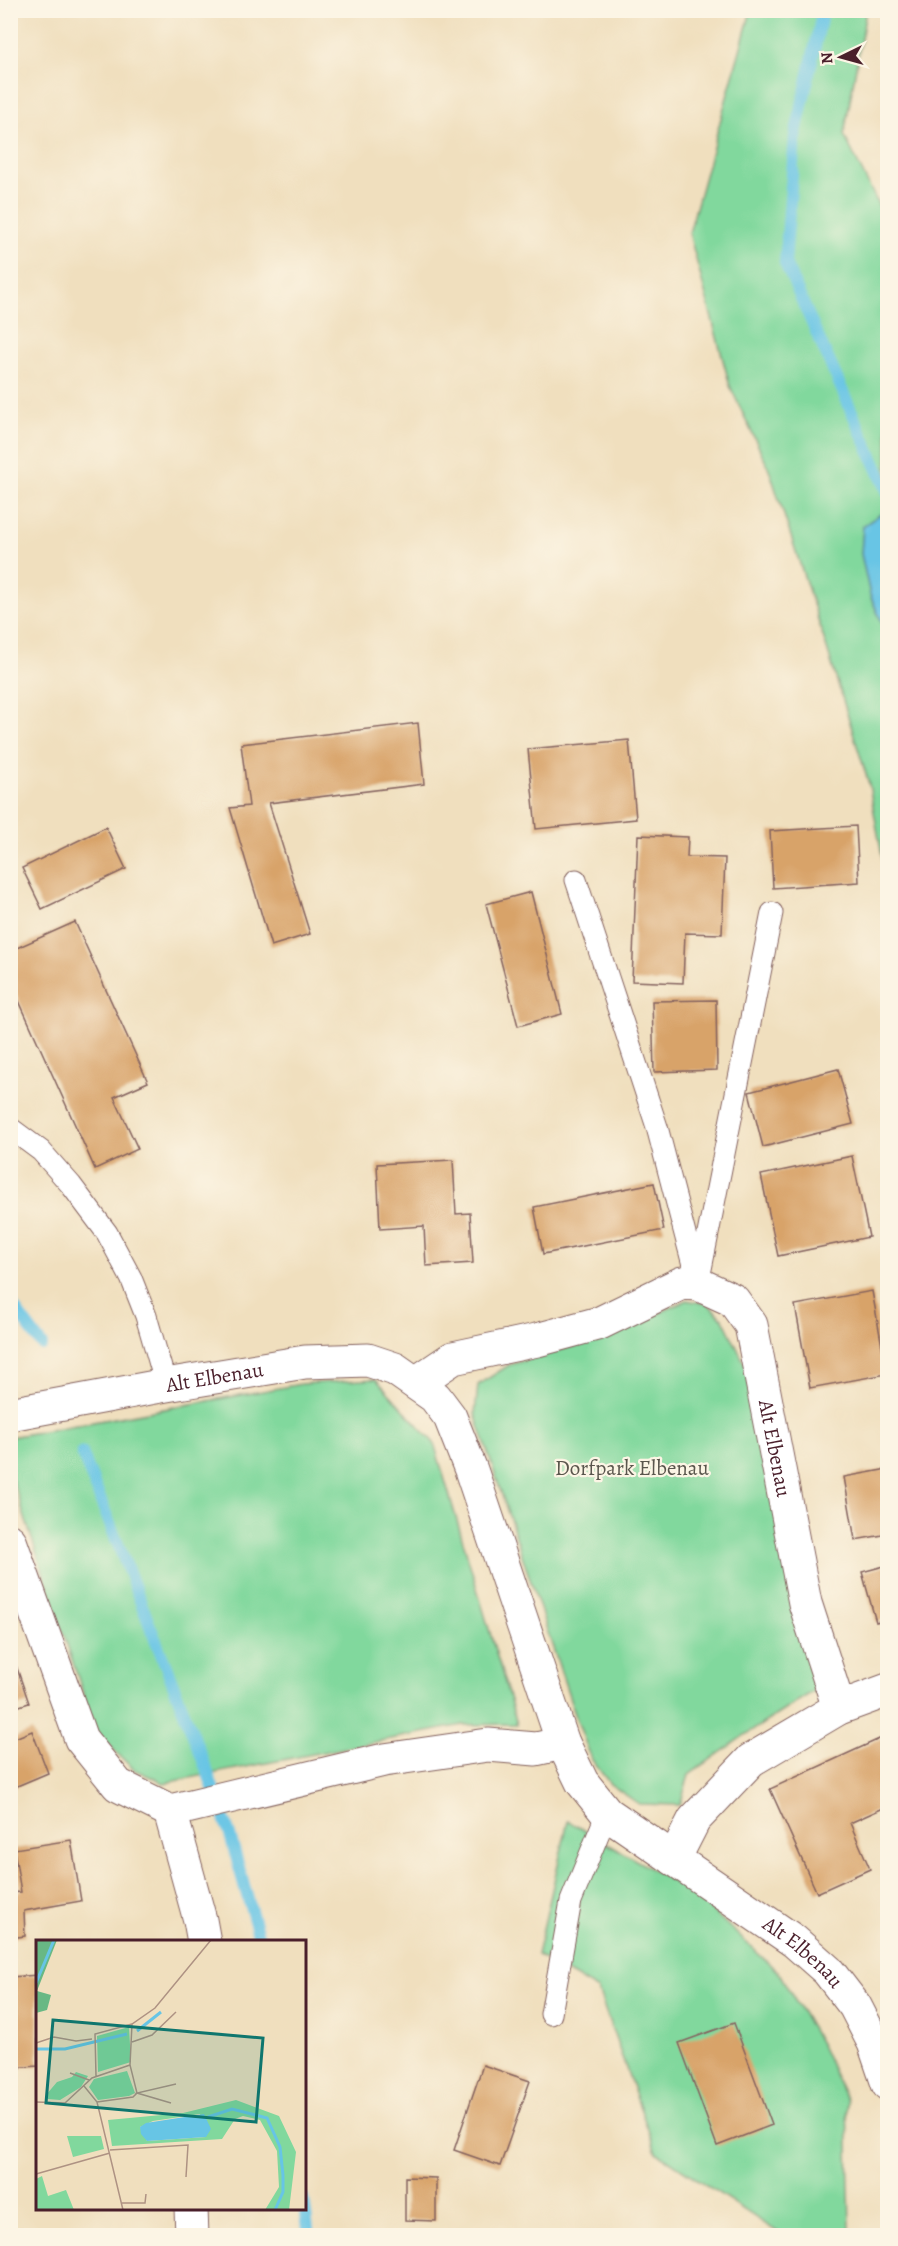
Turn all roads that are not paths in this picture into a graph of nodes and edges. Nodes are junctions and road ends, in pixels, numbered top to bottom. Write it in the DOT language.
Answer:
graph roads {
  1 [pos="576,880"];
  2 [pos="772,913"];
  3 [pos="10,1128"];
  4 [pos="698,1284"];
  5 [pos="416,1383"];
  6 [pos="165,1385"];
  7 [pos="10,1412"];
  8 [pos="10,1541"];
  9 [pos="888,1690"];
  10 [pos="839,1708"];
  11 [pos="562,1743"];
  12 [pos="181,1808"];
  13 [pos="607,1813"];
  14 [pos="674,1859"];
  15 [pos="204,1940"];
  16 [pos="551,2014"];
  17 [pos="888,2084"];
  18 [pos="192,2210"];
  19 [pos="192,2235"];
  1 -- 4 [label="lane"];
  2 -- 4 [label="lane"];
  3 -- 6 [label="lane"];
  4 -- 5 [label="street"];
  4 -- 10 [label="street, Alt Elbenau"];
  5 -- 6 [label="street, Alt Elbenau"];
  5 -- 11 [label="street, Alt Elbenau"];
  6 -- 7 [label="street, Alt Elbenau"];
  8 -- 12 [label="street"];
  9 -- 10 [label="street"];
  10 -- 14 [label="street"];
  11 -- 12 [label="street"];
  11 -- 13 [label="street, Alt Elbenau"];
  12 -- 15 [label="street"];
  13 -- 14 [label="street, Alt Elbenau"];
  13 -- 16 [label="lane"];
  14 -- 17 [label="street, Alt Elbenau"];
  18 -- 19 [label="street"];
}
